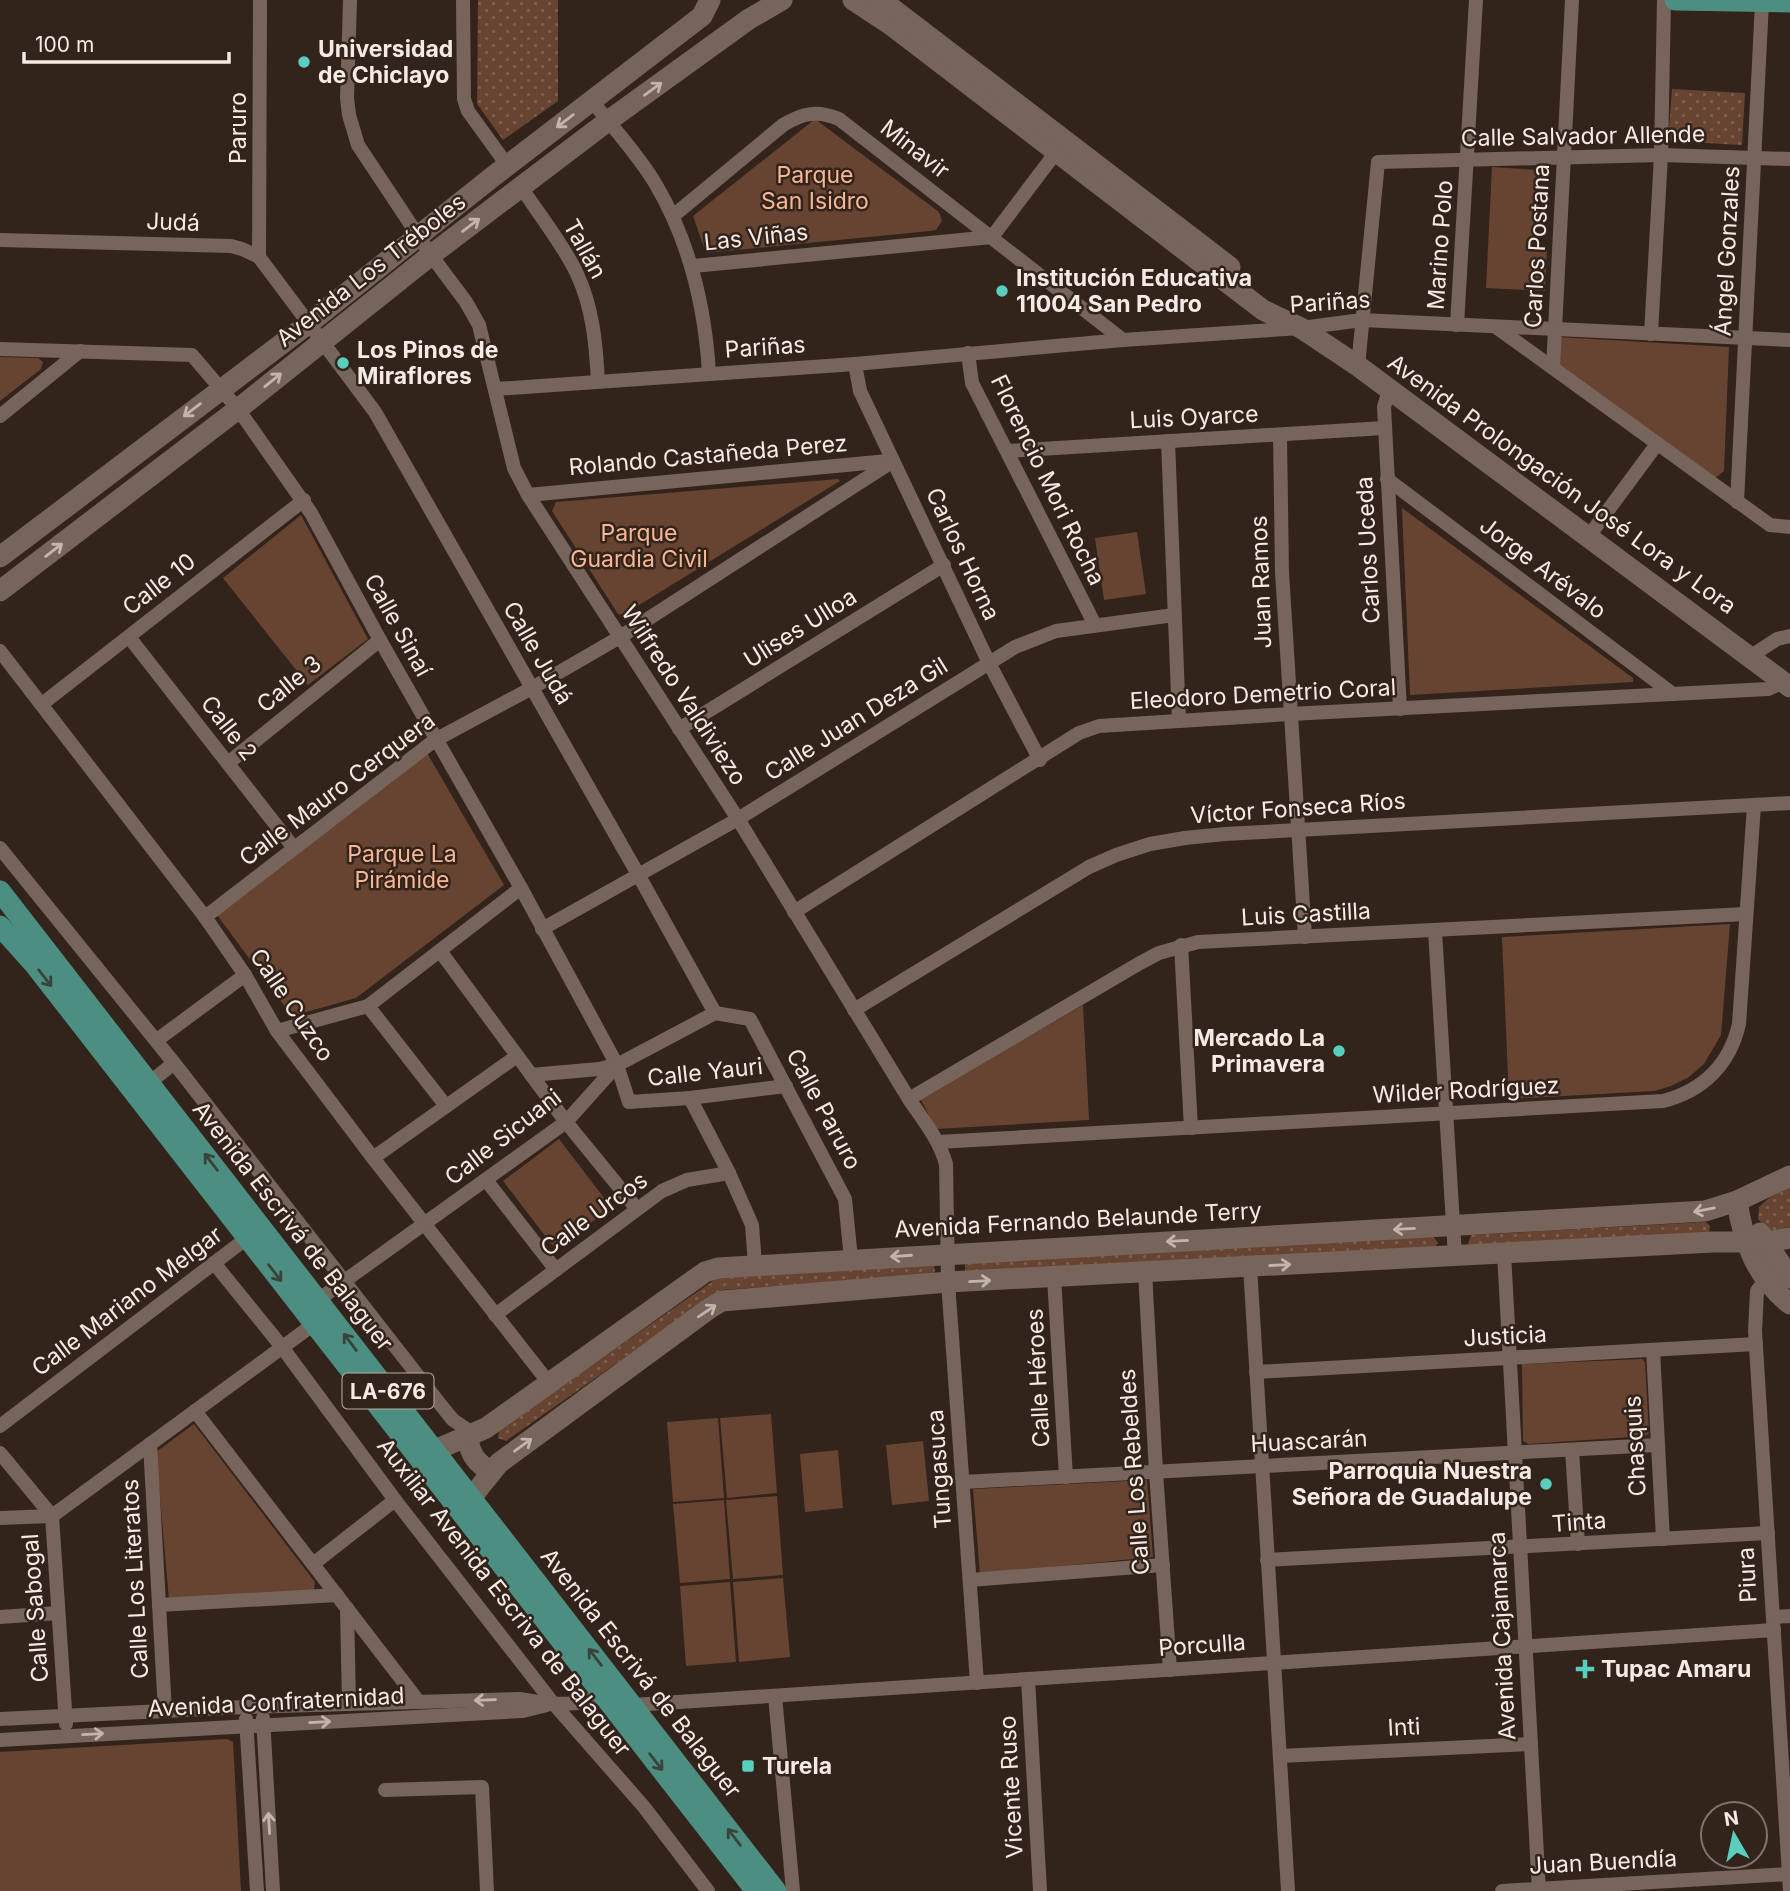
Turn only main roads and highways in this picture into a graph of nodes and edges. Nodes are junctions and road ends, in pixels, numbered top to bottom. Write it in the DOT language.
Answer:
graph roads {
  1 [pos="710,0"];
  2 [pos="782,0"];
  3 [pos="853,0"];
  4 [pos="881,0"];
  5 [pos="1675,0"];
  6 [pos="1790,2"];
  7 [pos="1061,147"];
  8 [pos="315,332"];
  9 [pos="0,557"];
  10 [pos="0,592"];
  11 [pos="1787,685"];
  12 [pos="0,891"];
  13 [pos="0,926"];
  14 [pos="1790,1176"];
  15 [pos="1737,1201"];
  16 [pos="1790,1238"];
  17 [pos="1756,1242"];
  18 [pos="1778,1273"];
  19 [pos="1790,1304"];
  20 [pos="471,1436"];
  21 [pos="427,1456"];
  22 [pos="492,1471"];
  23 [pos="464,1504"];
  24 [pos="755,1891"];
  25 [pos="776,1891"];
  1 -- 8 [label="main road, Avenida Los Tréboles, one-way"];
  8 -- 2 [label="main road, Avenida Los Tréboles, one-way"];
  3 -- 7 [label="main road, Avenida Prolongación José Lora y Lora"];
  4 -- 7 [label="main road, Avenida Prolongación José Lora y Lora"];
  5 -- 6 [label="main road"];
  7 -- 11 [label="main road, Avenida Prolongación José Lora y Lora"];
  8 -- 9 [label="main road, Avenida Los Tréboles, one-way"];
  10 -- 8 [label="main road, Avenida Los Tréboles, one-way"];
  21 -- 12 [label="main road, Avenida Escrivá de Balaguer / LA-676, one-way"];
  13 -- 21 [label="main road, Avenida Escrivá de Balaguer / LA-676, one-way"];
  14 -- 15 [label="main road, Avenida Fernando Belaunde Terry"];
  15 -- 17 [label="main road"];
  15 -- 20 [label="main road, Avenida Fernando Belaunde Terry, one-way"];
  16 -- 17 [label="main road"];
  17 -- 18 [label="main road"];
  22 -- 17 [label="main road, one-way"];
  18 -- 19 [label="main road"];
  20 -- 21 [label="main road, Avenida Fernando Belaunde Terry"];
  20 -- 22 [label="main road"];
  21 -- 23 [label="main road, Avenida Escrivá de Balaguer / LA-676"];
  22 -- 23 [label="main road"];
  23 -- 24 [label="main road, Avenida Escrivá de Balaguer / LA-676, one-way"];
  25 -- 23 [label="main road, Avenida Escrivá de Balaguer / LA-676, one-way"];
}
